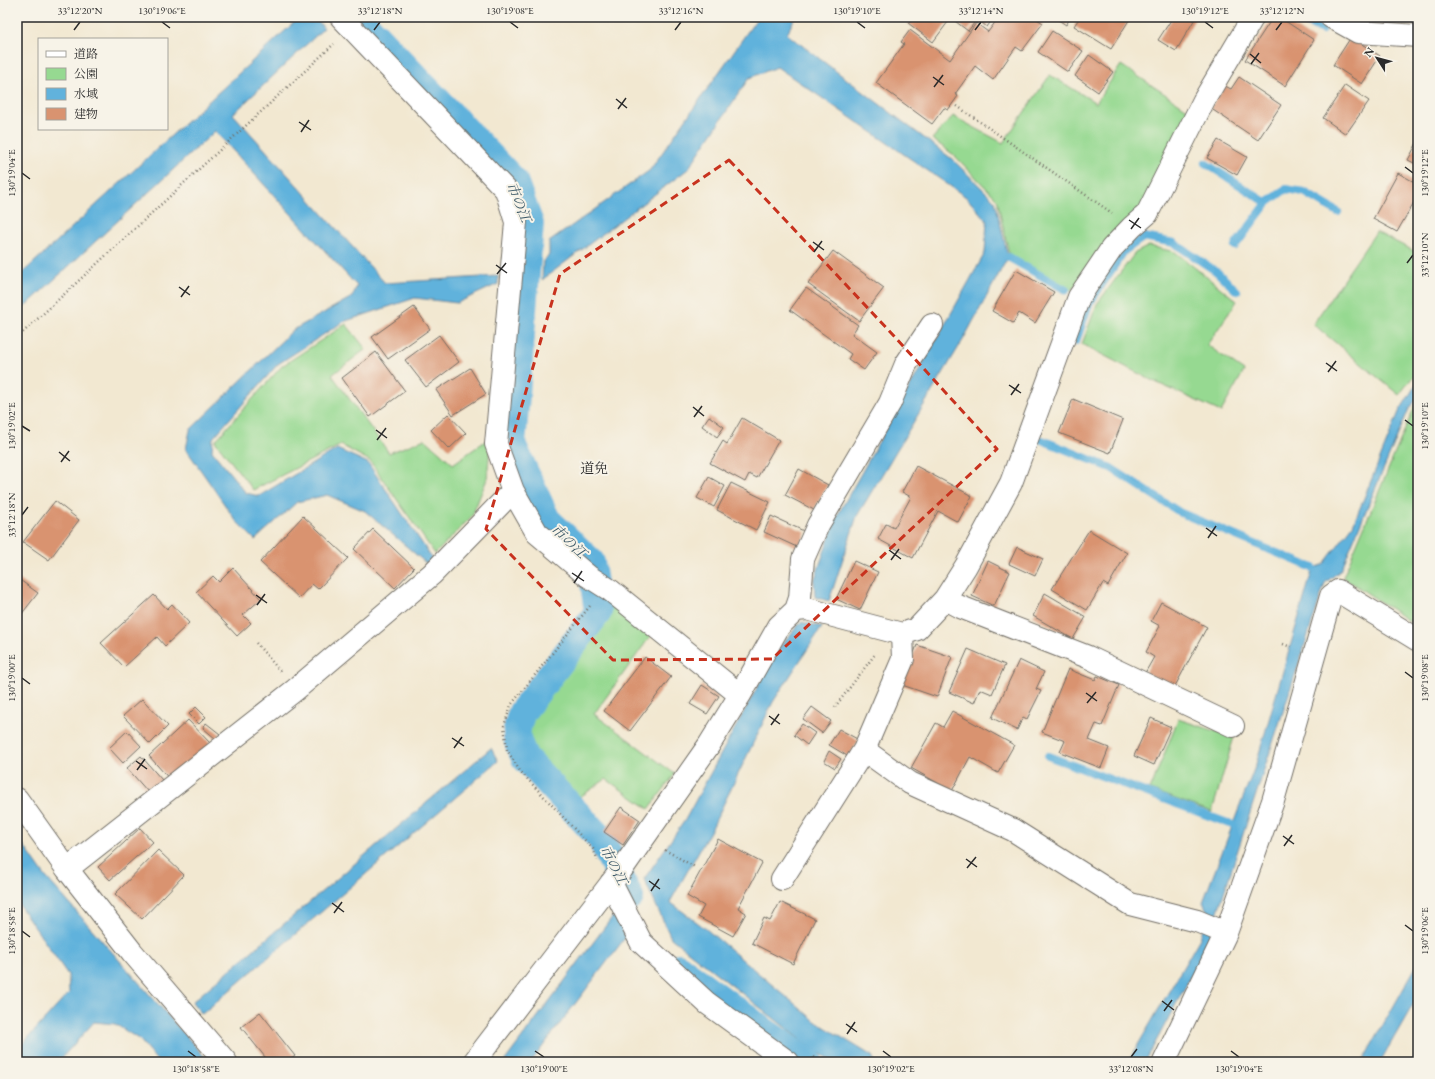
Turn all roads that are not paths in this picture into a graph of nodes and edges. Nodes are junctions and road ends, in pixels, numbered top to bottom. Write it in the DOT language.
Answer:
graph roads {
  1 [pos="1253,17"];
  2 [pos="1331,17"];
  3 [pos="347,22"];
  4 [pos="1418,36"];
  5 [pos="932,324"];
  6 [pos="513,491"];
  7 [pos="945,599"];
  8 [pos="796,610"];
  9 [pos="897,632"];
  10 [pos="1418,640"];
  11 [pos="740,695"];
  12 [pos="1233,726"];
  13 [pos="864,750"];
  14 [pos="17,799"];
  15 [pos="68,869"];
  16 [pos="616,876"];
  17 [pos="782,879"];
  18 [pos="1213,928"];
  19 [pos="226,1062"];
  20 [pos="474,1062"];
  21 [pos="788,1062"];
  22 [pos="1164,1062"];
  1 -- 7 [label="street"];
  2 -- 4 [label="street"];
  3 -- 6 [label="street"];
  5 -- 8 [label="street"];
  6 -- 11 [label="street"];
  6 -- 15 [label="street"];
  7 -- 9 [label="street"];
  7 -- 12 [label="street"];
  8 -- 9 [label="street"];
  8 -- 11 [label="street"];
  9 -- 13 [label="street"];
  10 -- 18 [label="street"];
  11 -- 16 [label="street"];
  13 -- 17 [label="street"];
  13 -- 18 [label="street"];
  14 -- 15 [label="street"];
  15 -- 19 [label="street"];
  16 -- 20 [label="street"];
  16 -- 21 [label="street"];
  18 -- 22 [label="street"];
}
